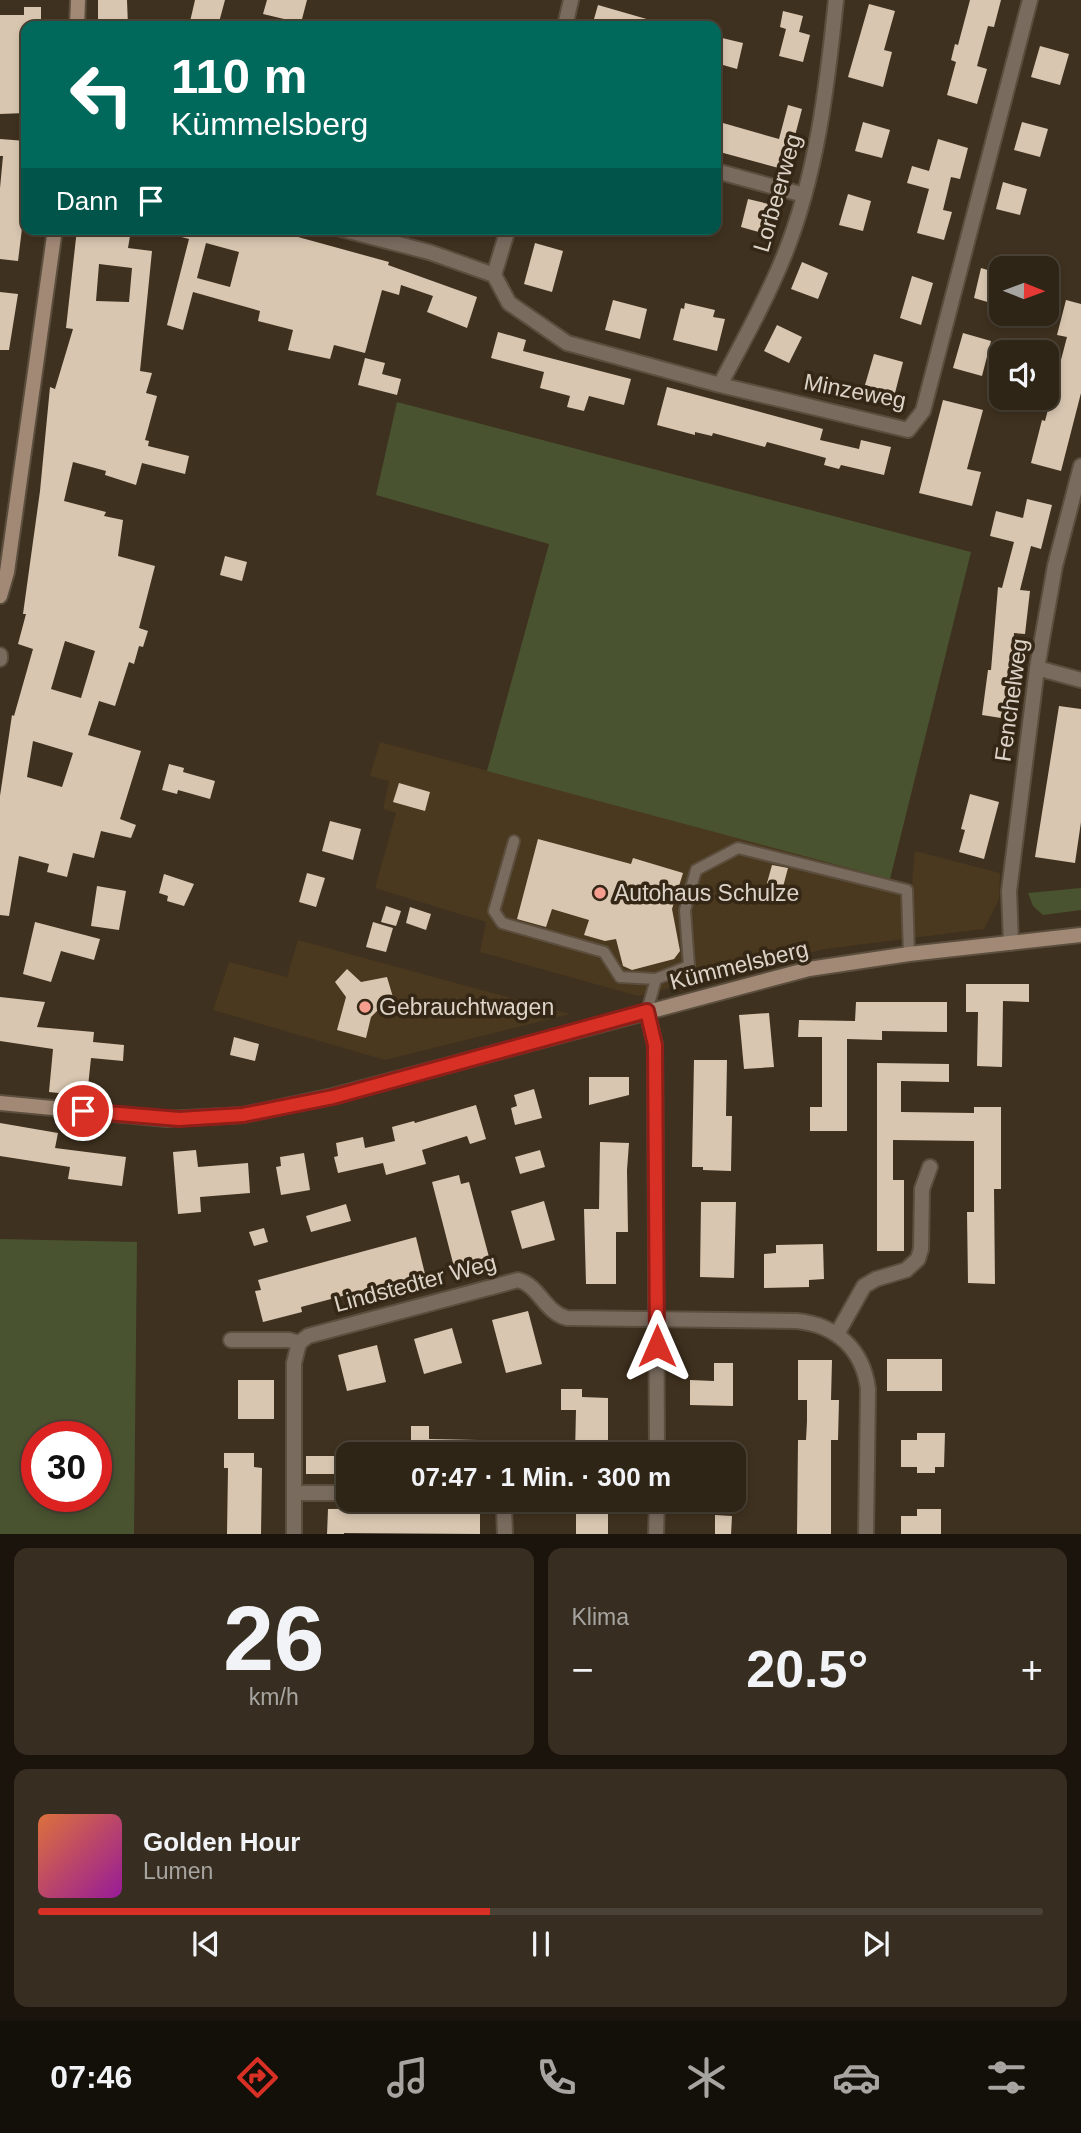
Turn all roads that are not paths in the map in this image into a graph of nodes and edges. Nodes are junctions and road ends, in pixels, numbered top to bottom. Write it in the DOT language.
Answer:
graph roads {
  1 [pos="78,0"];
  2 [pos="571,0"];
  3 [pos="836,0"];
  4 [pos="1030,0"];
  5 [pos="77,21"];
  6 [pos="566,21"];
  7 [pos="721,172"];
  8 [pos="804,195"];
  9 [pos="54,235"];
  10 [pos="364,235"];
  11 [pos="506,235"];
  12 [pos="494,275"];
  13 [pos="720,385"];
  14 [pos="1081,466"];
  15 [pos="0,596"];
  16 [pos="1037,668"];
  17 [pos="1081,680"];
  18 [pos="514,841"];
  19 [pos="1081,935"];
  20 [pos="1010,943"];
  21 [pos="909,954"];
  22 [pos="656,979"];
  23 [pos="647,1011"];
  24 [pos="0,1103"];
  25 [pos="930,1167"];
  26 [pos="657,1320"];
  27 [pos="837,1334"];
  28 [pos="232,1340"];
  29 [pos="299,1343"];
  30 [pos="657,1442"];
  31 [pos="294,1493"];
  32 [pos="336,1493"];
  33 [pos="505,1512"];
  34 [pos="657,1512"];
  35 [pos="294,1534"];
  36 [pos="505,1534"];
  37 [pos="656,1534"];
  38 [pos="866,1534"];
  1 -- 5 [label="main road"];
  2 -- 6 [label="street"];
  3 -- 8 [label="street, Lorbeerweg"];
  4 -- 13 [label="street, Minzeweg"];
  7 -- 8 [label="street"];
  8 -- 13 [label="street, Lorbeerweg"];
  9 -- 15 [label="main road"];
  10 -- 12 [label="street"];
  11 -- 12 [label="street"];
  12 -- 13 [label="street, Minzeweg"];
  14 -- 16 [label="street, Fenchelweg"];
  16 -- 17 [label="street"];
  16 -- 20 [label="street, Fenchelweg"];
  18 -- 22 [label="lane"];
  19 -- 20 [label="main road, Kümmelsberg"];
  20 -- 21 [label="main road, Kümmelsberg"];
  21 -- 22 [label="lane"];
  21 -- 23 [label="main road, Kümmelsberg"];
  22 -- 23 [label="lane"];
  23 -- 24 [label="main road, Kümmelsberg"];
  23 -- 26 [label="street"];
  25 -- 27 [label="street"];
  26 -- 27 [label="street, Lindstedter Weg"];
  26 -- 29 [label="street, Lindstedter Weg"];
  26 -- 30 [label="street"];
  27 -- 38 [label="street"];
  28 -- 29 [label="street, Lindstedter Weg"];
  29 -- 31 [label="street"];
  31 -- 32 [label="street"];
  31 -- 35 [label="street"];
  33 -- 36 [label="street"];
  34 -- 37 [label="street"];
}
